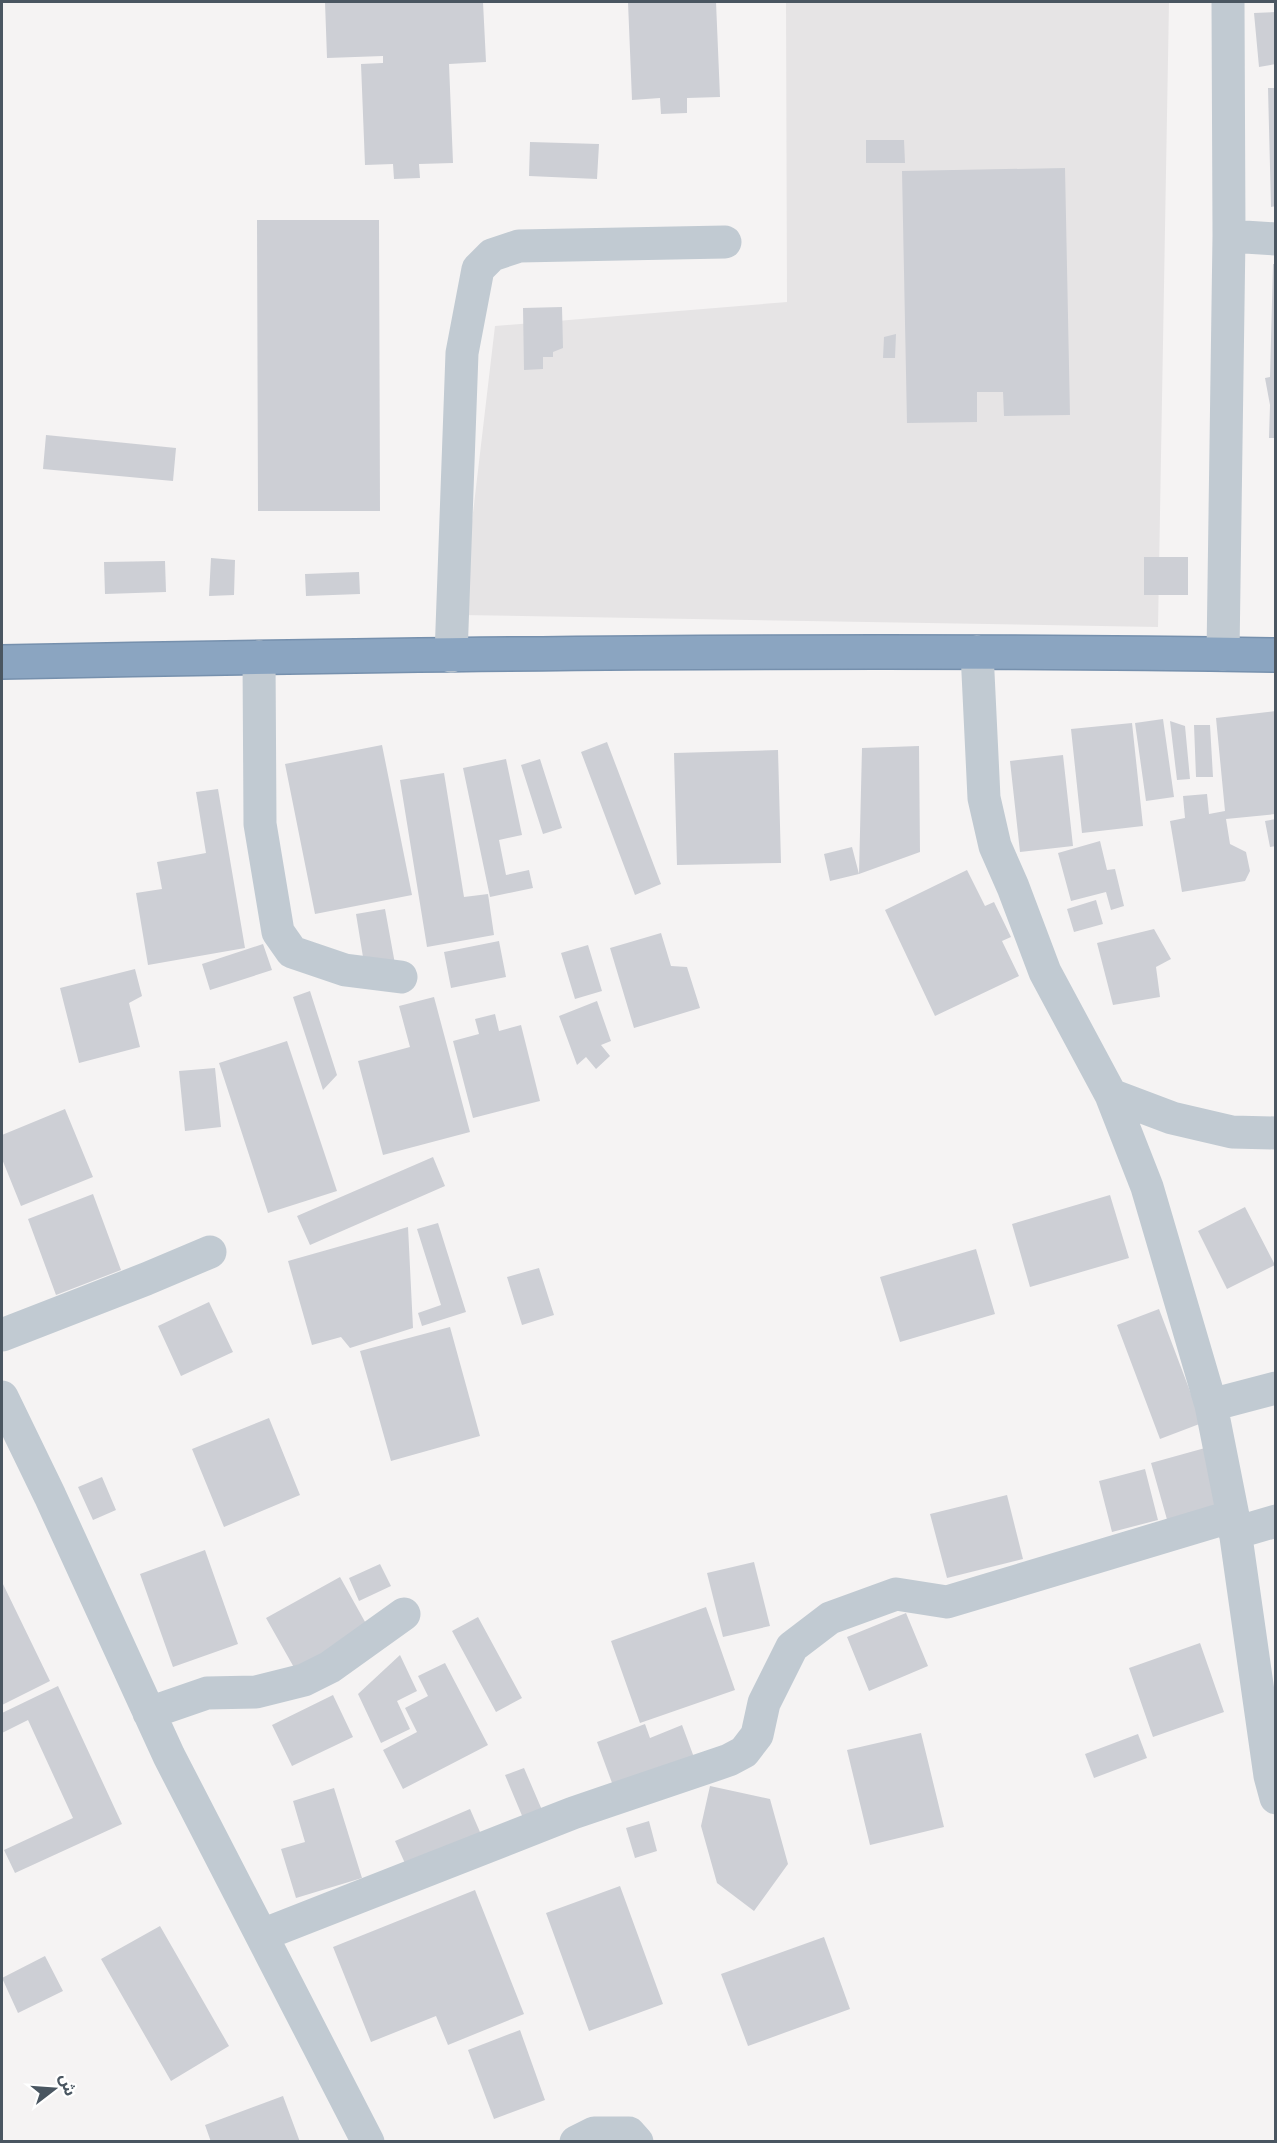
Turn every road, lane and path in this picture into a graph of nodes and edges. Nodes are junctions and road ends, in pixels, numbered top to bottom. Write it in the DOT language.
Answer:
graph roads {
  1 [pos="1228,2"];
  2 [pos="1229,236"];
  3 [pos="1275,239"];
  4 [pos="725,242"];
  5 [pos="977,652"];
  6 [pos="1223,654"];
  7 [pos="1275,655"];
  8 [pos="451,656"];
  9 [pos="259,657"];
  10 [pos="2,662"];
  11 [pos="401,977"];
  12 [pos="1111,1095"];
  13 [pos="1275,1133"];
  14 [pos="210,1252"];
  15 [pos="2,1335"];
  16 [pos="1275,1388"];
  17 [pos="2,1397"];
  18 [pos="1211,1405"];
  19 [pos="1275,1521"];
  20 [pos="1234,1525"];
  21 [pos="404,1614"];
  22 [pos="149,1713"];
  23 [pos="1275,1798"];
  24 [pos="262,1935"];
  25 [pos="368,2142"];
  26 [pos="576,2142"];
  27 [pos="638,2142"];
  1 -- 2 [label="street"];
  2 -- 3 [label="street"];
  2 -- 6 [label="street"];
  4 -- 8 [label="street"];
  5 -- 6 [label="highway"];
  5 -- 8 [label="highway"];
  5 -- 12 [label="street"];
  6 -- 7 [label="highway"];
  8 -- 9 [label="highway"];
  9 -- 10 [label="highway"];
  9 -- 11 [label="street"];
  12 -- 13 [label="street"];
  12 -- 18 [label="street"];
  14 -- 15 [label="street"];
  16 -- 18 [label="street"];
  17 -- 22 [label="street"];
  18 -- 20 [label="street"];
  19 -- 20 [label="street"];
  20 -- 23 [label="street"];
  20 -- 24 [label="street"];
  21 -- 22 [label="street"];
  22 -- 24 [label="street"];
  24 -- 25 [label="street"];
  26 -- 27 [label="street"];
}
